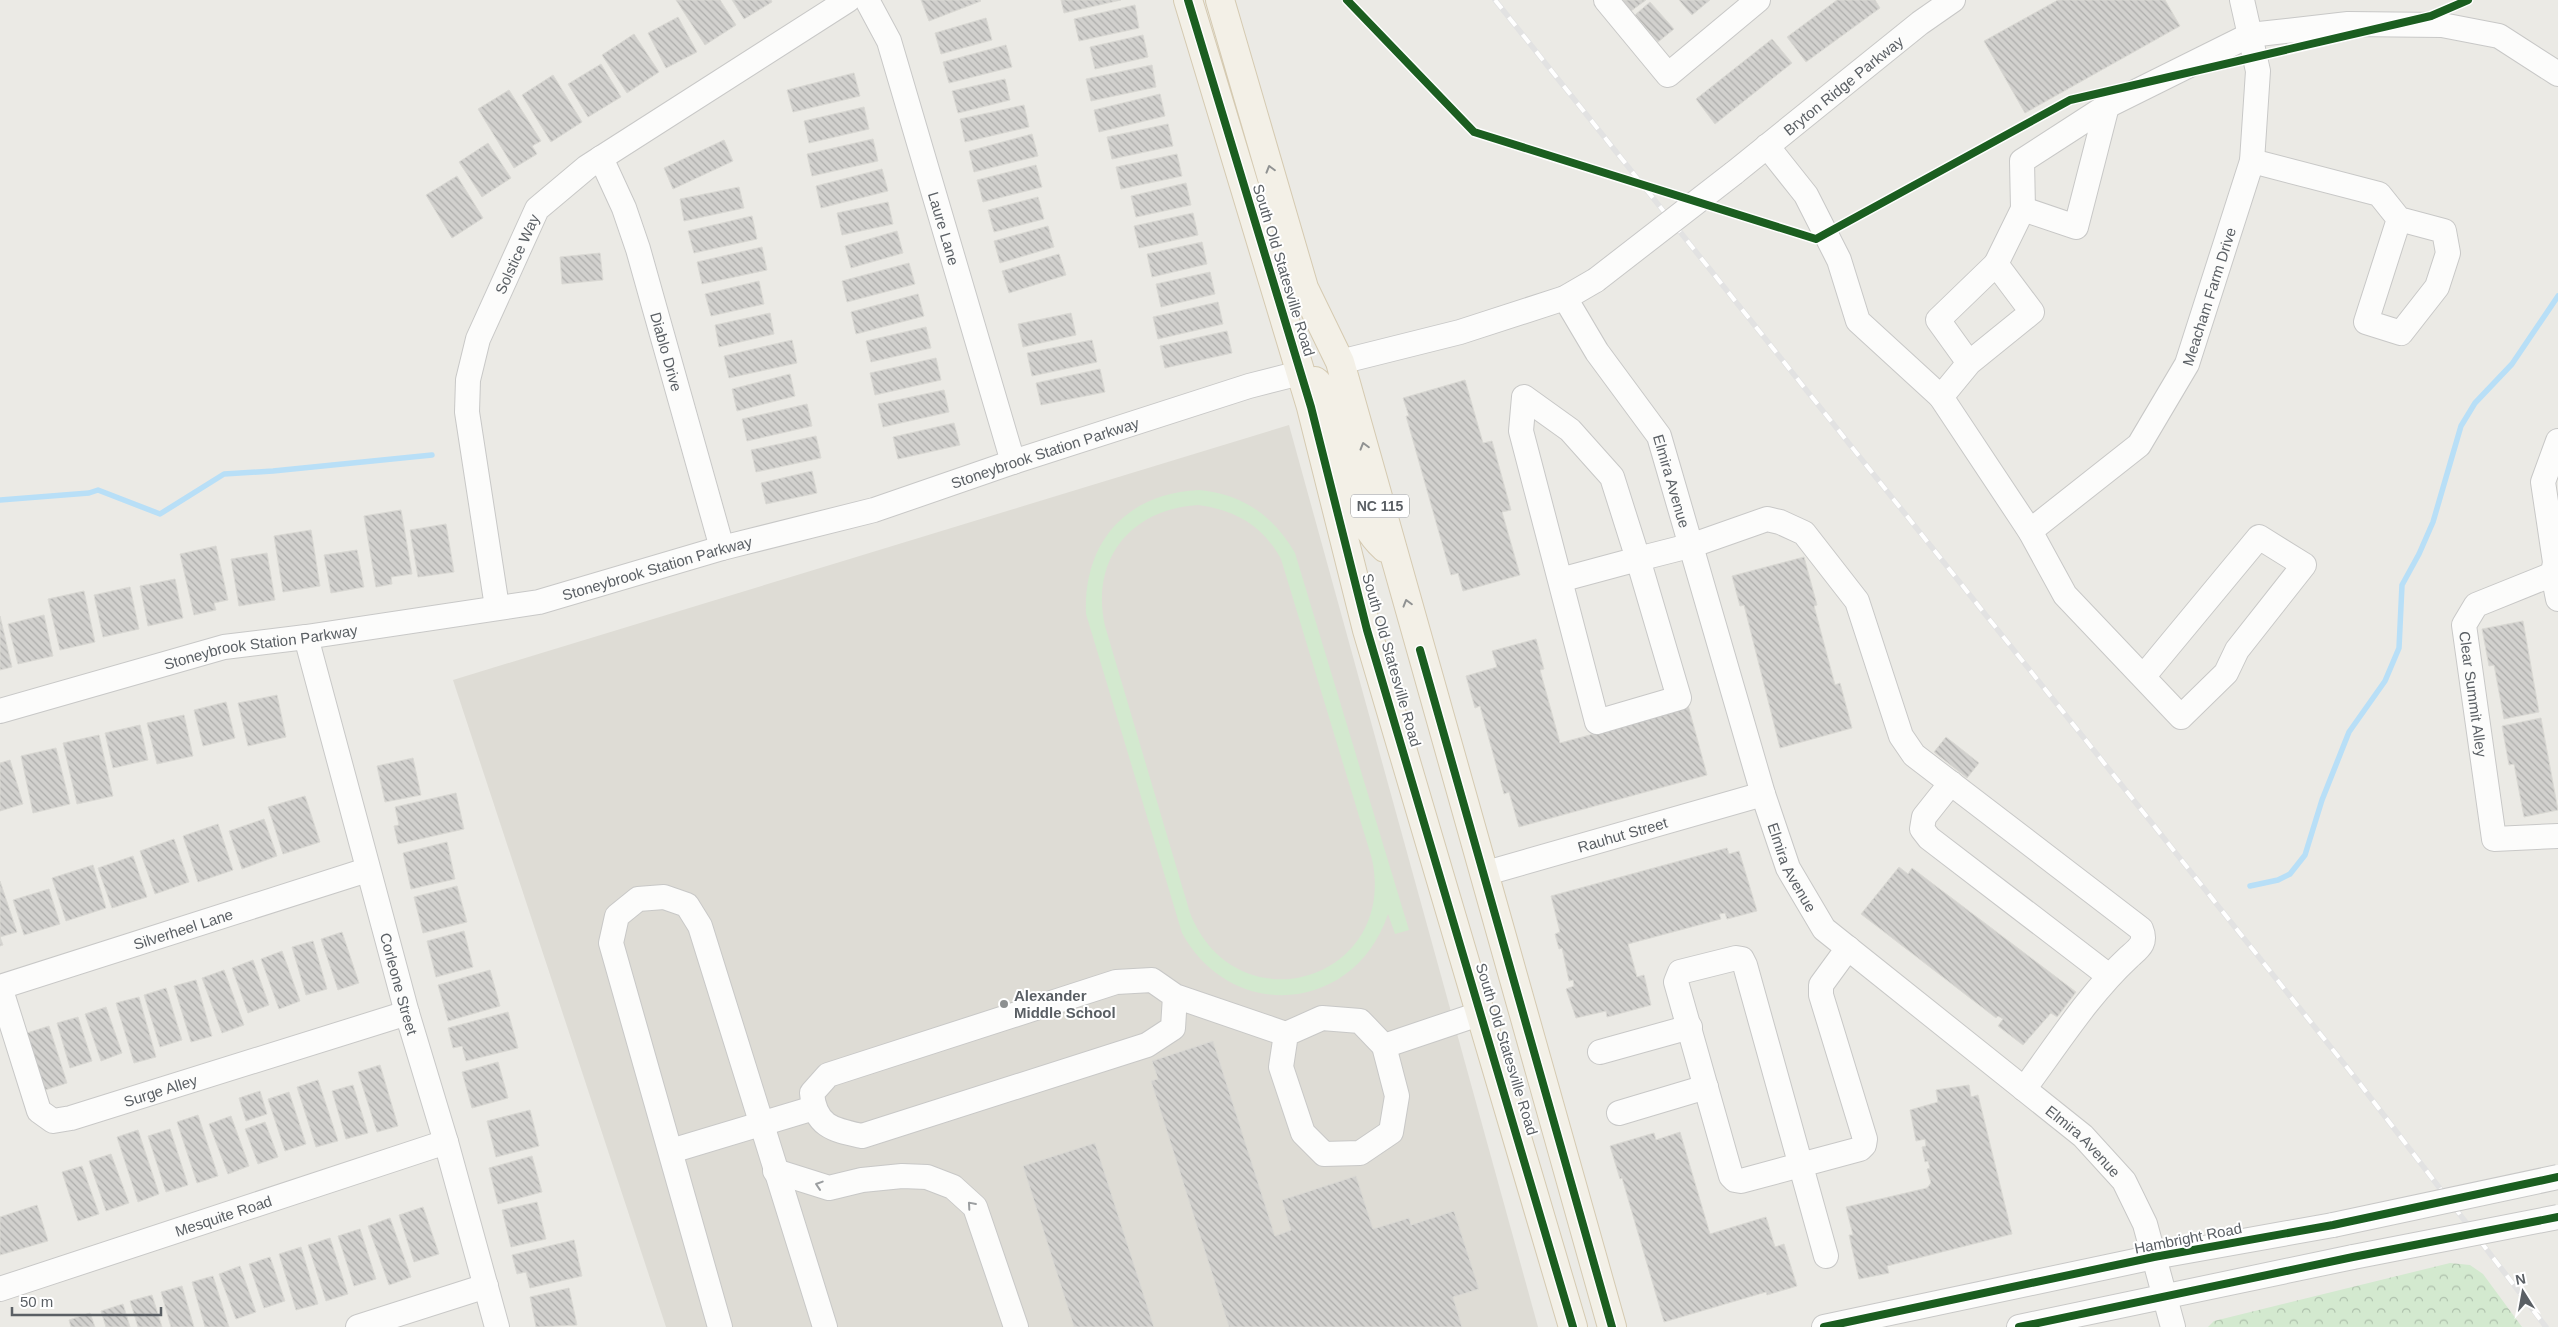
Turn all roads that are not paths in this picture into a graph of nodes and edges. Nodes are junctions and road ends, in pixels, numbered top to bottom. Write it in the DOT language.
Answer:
graph roads {
  1 [pos="848,0"];
  2 [pos="867,0"];
  3 [pos="1188,0"];
  4 [pos="1220,0"];
  5 [pos="1606,0"];
  6 [pos="1758,0"];
  7 [pos="1953,0"];
  8 [pos="2242,0"];
  9 [pos="2250,35"];
  10 [pos="2558,74"];
  11 [pos="2107,106"];
  12 [pos="1225,124"];
  13 [pos="1767,146"];
  14 [pos="601,158"];
  15 [pos="2252,161"];
  16 [pos="2023,209"];
  17 [pos="2398,219"];
  18 [pos="1996,264"];
  19 [pos="1566,298"];
  20 [pos="1340,362"];
  21 [pos="1969,363"];
  22 [pos="1300,373"];
  23 [pos="1940,397"];
  24 [pos="2558,441"];
  25 [pos="1013,462"];
  26 [pos="2030,531"];
  27 [pos="1693,545"];
  28 [pos="722,548"];
  29 [pos="1394,555"];
  30 [pos="1638,559"];
  31 [pos="2552,574"];
  32 [pos="1560,580"];
  33 [pos="2558,599"];
  34 [pos="497,607"];
  35 [pos="306,638"];
  36 [pos="2143,677"];
  37 [pos="0,711"];
  38 [pos="1951,783"];
  39 [pos="1763,794"];
  40 [pos="2558,836"];
  41 [pos="367,870"];
  42 [pos="1483,874"];
  43 [pos="1848,948"];
  44 [pos="2109,976"];
  45 [pos="0,987"];
  46 [pos="1175,996"];
  47 [pos="407,1013"];
  48 [pos="1482,1013"];
  49 [pos="1690,1027"];
  50 [pos="1286,1034"];
  51 [pos="1384,1046"];
  52 [pos="1600,1052"];
  53 [pos="1706,1087"];
  54 [pos="2024,1089"];
  55 [pos="814,1108"];
  56 [pos="1619,1113"];
  57 [pos="760,1124"];
  58 [pos="446,1142"];
  59 [pos="671,1151"];
  60 [pos="1802,1165"];
  61 [pos="775,1171"];
  62 [pos="2558,1177"];
  63 [pos="2558,1217"];
  64 [pos="1826,1256"];
  65 [pos="2154,1257"];
  66 [pos="486,1286"];
  67 [pos="0,1289"];
  68 [pos="2165,1297"];
  69 [pos="358,1327"];
  70 [pos="497,1327"];
  71 [pos="720,1327"];
  72 [pos="825,1327"];
  73 [pos="1016,1327"];
  74 [pos="1573,1327"];
  75 [pos="1612,1327"];
  76 [pos="1824,1327"];
  77 [pos="2019,1327"];
  78 [pos="2173,1327"];
  1 -- 14 [label="street, Solstice Way"];
  2 -- 25 [label="street, Laure Lane"];
  3 -- 12 [label="main road, South Old Statesville Road / NC 115"];
  20 -- 4 [label="main road, South Old Statesville Road / NC 115, one-way"];
  5 -- 6 [label="street"];
  7 -- 13 [label="street, Bryton Ridge Parkway"];
  8 -- 9 [label="street, Meacham Farm Drive"];
  9 -- 10 [label="street"];
  9 -- 11 [label="street"];
  9 -- 15 [label="street, Meacham Farm Drive"];
  11 -- 16 [label="street"];
  11 -- 16 [label="street"];
  12 -- 20 [label="main road"];
  12 -- 22 [label="main road, South Old Statesville Road / NC 115"];
  13 -- 19 [label="street, Bryton Ridge Parkway, bridge"];
  13 -- 23 [label="street"];
  14 -- 28 [label="street, Diablo Drive"];
  14 -- 34 [label="street, Solstice Way"];
  15 -- 17 [label="street"];
  15 -- 26 [label="street, Meacham Farm Drive"];
  16 -- 18 [label="street"];
  17 -- 17 [label="street"];
  18 -- 21 [label="street"];
  18 -- 21 [label="street"];
  19 -- 20 [label="street, Bryton Ridge Parkway"];
  19 -- 27 [label="street, Elmira Avenue"];
  29 -- 20 [label="main road, South Old Statesville Road / NC 115, one-way"];
  21 -- 23 [label="street"];
  22 -- 25 [label="street, Stoneybrook Station Parkway"];
  22 -- 29 [label="main road"];
  22 -- 48 [label="main road, South Old Statesville Road / NC 115"];
  23 -- 26 [label="street"];
  24 -- 31 [label="street"];
  25 -- 28 [label="street, Stoneybrook Station Parkway"];
  26 -- 36 [label="street"];
  27 -- 30 [label="street"];
  27 -- 38 [label="street"];
  27 -- 39 [label="street, Elmira Avenue"];
  28 -- 34 [label="street, Stoneybrook Station Parkway"];
  42 -- 29 [label="main road, South Old Statesville Road / NC 115, one-way"];
  30 -- 32 [label="street"];
  30 -- 32 [label="street"];
  30 -- 32 [label="street"];
  31 -- 33 [label="street"];
  31 -- 40 [label="street, Clear Summit Alley"];
  34 -- 35 [label="street, Stoneybrook Station Parkway"];
  35 -- 37 [label="street, Stoneybrook Station Parkway"];
  35 -- 41 [label="street, Corleone Street"];
  36 -- 36 [label="street"];
  38 -- 44 [label="street"];
  38 -- 44 [label="street"];
  39 -- 42 [label="street, Rauhut Street"];
  39 -- 43 [label="street, Elmira Avenue"];
  41 -- 45 [label="street, Silverheel Lane"];
  41 -- 47 [label="street, Corleone Street"];
  42 -- 75 [label="main road, South Old Statesville Road / NC 115"];
  43 -- 54 [label="street, Elmira Avenue"];
  43 -- 60 [label="street"];
  44 -- 54 [label="street"];
  45 -- 47 [label="street, Surge Alley"];
  46 -- 50 [label="street"];
  46 -- 55 [label="street"];
  46 -- 55 [label="street"];
  47 -- 58 [label="street, Corleone Street"];
  48 -- 51 [label="street"];
  48 -- 74 [label="main road, South Old Statesville Road / NC 115"];
  49 -- 52 [label="street"];
  49 -- 53 [label="street"];
  49 -- 60 [label="street"];
  50 -- 51 [label="street"];
  50 -- 51 [label="street"];
  53 -- 56 [label="street"];
  53 -- 60 [label="street"];
  54 -- 65 [label="street, Elmira Avenue"];
  55 -- 57 [label="street"];
  57 -- 59 [label="street"];
  57 -- 59 [label="street"];
  57 -- 61 [label="street"];
  58 -- 66 [label="street, Corleone Street"];
  58 -- 67 [label="street, Mesquite Road"];
  59 -- 71 [label="street"];
  60 -- 64 [label="street"];
  61 -- 72 [label="street"];
  73 -- 61 [label="street, one-way"];
  62 -- 65 [label="street, Hambright Road, bridge"];
  63 -- 68 [label="street, bridge"];
  65 -- 68 [label="street, Elmira Avenue"];
  65 -- 76 [label="street, Hambright Road"];
  66 -- 69 [label="street"];
  66 -- 70 [label="street, Corleone Street"];
  68 -- 77 [label="street"];
  68 -- 78 [label="street, Elmira Avenue"];
}
